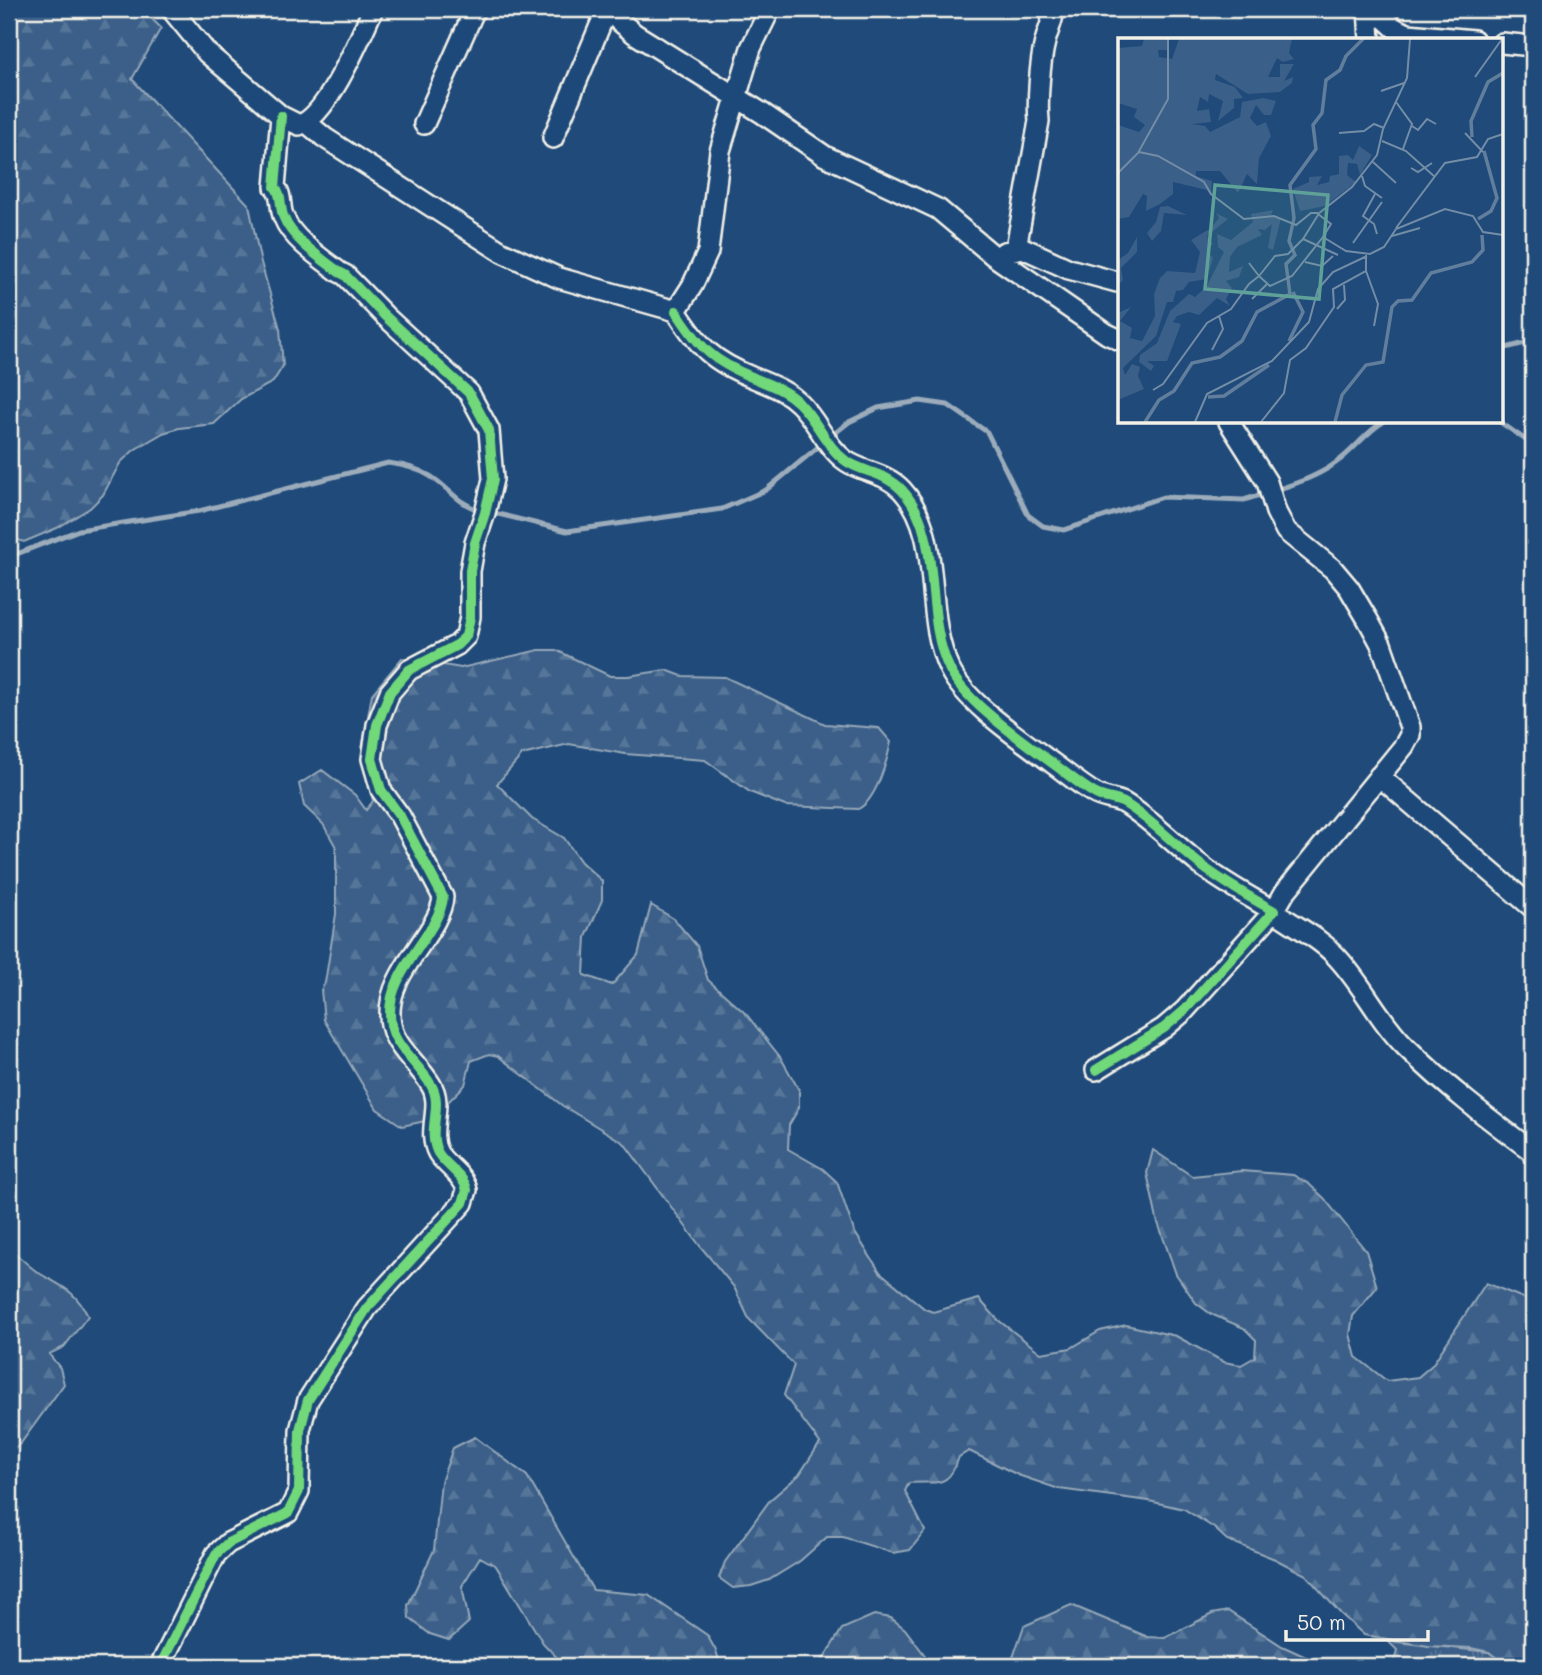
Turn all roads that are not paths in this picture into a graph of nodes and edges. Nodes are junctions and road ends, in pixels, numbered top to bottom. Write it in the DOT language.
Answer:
graph roads {
  1 [pos="171,9"];
  2 [pos="373,9"];
  3 [pos="475,9"];
  4 [pos="770,9"];
  5 [pos="1054,9"];
  6 [pos="1368,9"];
  7 [pos="1374,9"];
  8 [pos="613,12"];
  9 [pos="1370,38"];
  10 [pos="1452,38"];
  11 [pos="1504,43"];
  12 [pos="1533,46"];
  13 [pos="736,97"];
  14 [pos="281,116"];
  15 [pos="307,122"];
  16 [pos="424,124"];
  17 [pos="553,138"];
  18 [pos="1016,248"];
  19 [pos="994,256"];
  20 [pos="1117,282"];
  21 [pos="676,311"];
  22 [pos="1118,339"];
  23 [pos="1229,424"];
  24 [pos="1379,776"];
  25 [pos="1533,908"];
  26 [pos="1274,911"];
  27 [pos="1096,1070"];
  28 [pos="1533,1152"];
  29 [pos="160,1666"];
  1 -- 14 [label="street"];
  2 -- 15 [label="street"];
  3 -- 16 [label="street"];
  4 -- 13 [label="street"];
  5 -- 18 [label="street"];
  6 -- 9 [label="street"];
  7 -- 10 [label="street"];
  8 -- 13 [label="street"];
  8 -- 17 [label="street"];
  11 -- 12 [label="street"];
  13 -- 19 [label="street"];
  13 -- 21 [label="street"];
  14 -- 15 [label="street"];
  14 -- 29 [label="street"];
  15 -- 21 [label="street"];
  18 -- 19 [label="street"];
  18 -- 20 [label="street"];
  19 -- 22 [label="street"];
  21 -- 26 [label="street"];
  23 -- 24 [label="street"];
  24 -- 25 [label="street"];
  24 -- 26 [label="street"];
  26 -- 27 [label="street"];
  26 -- 28 [label="street"];
}
